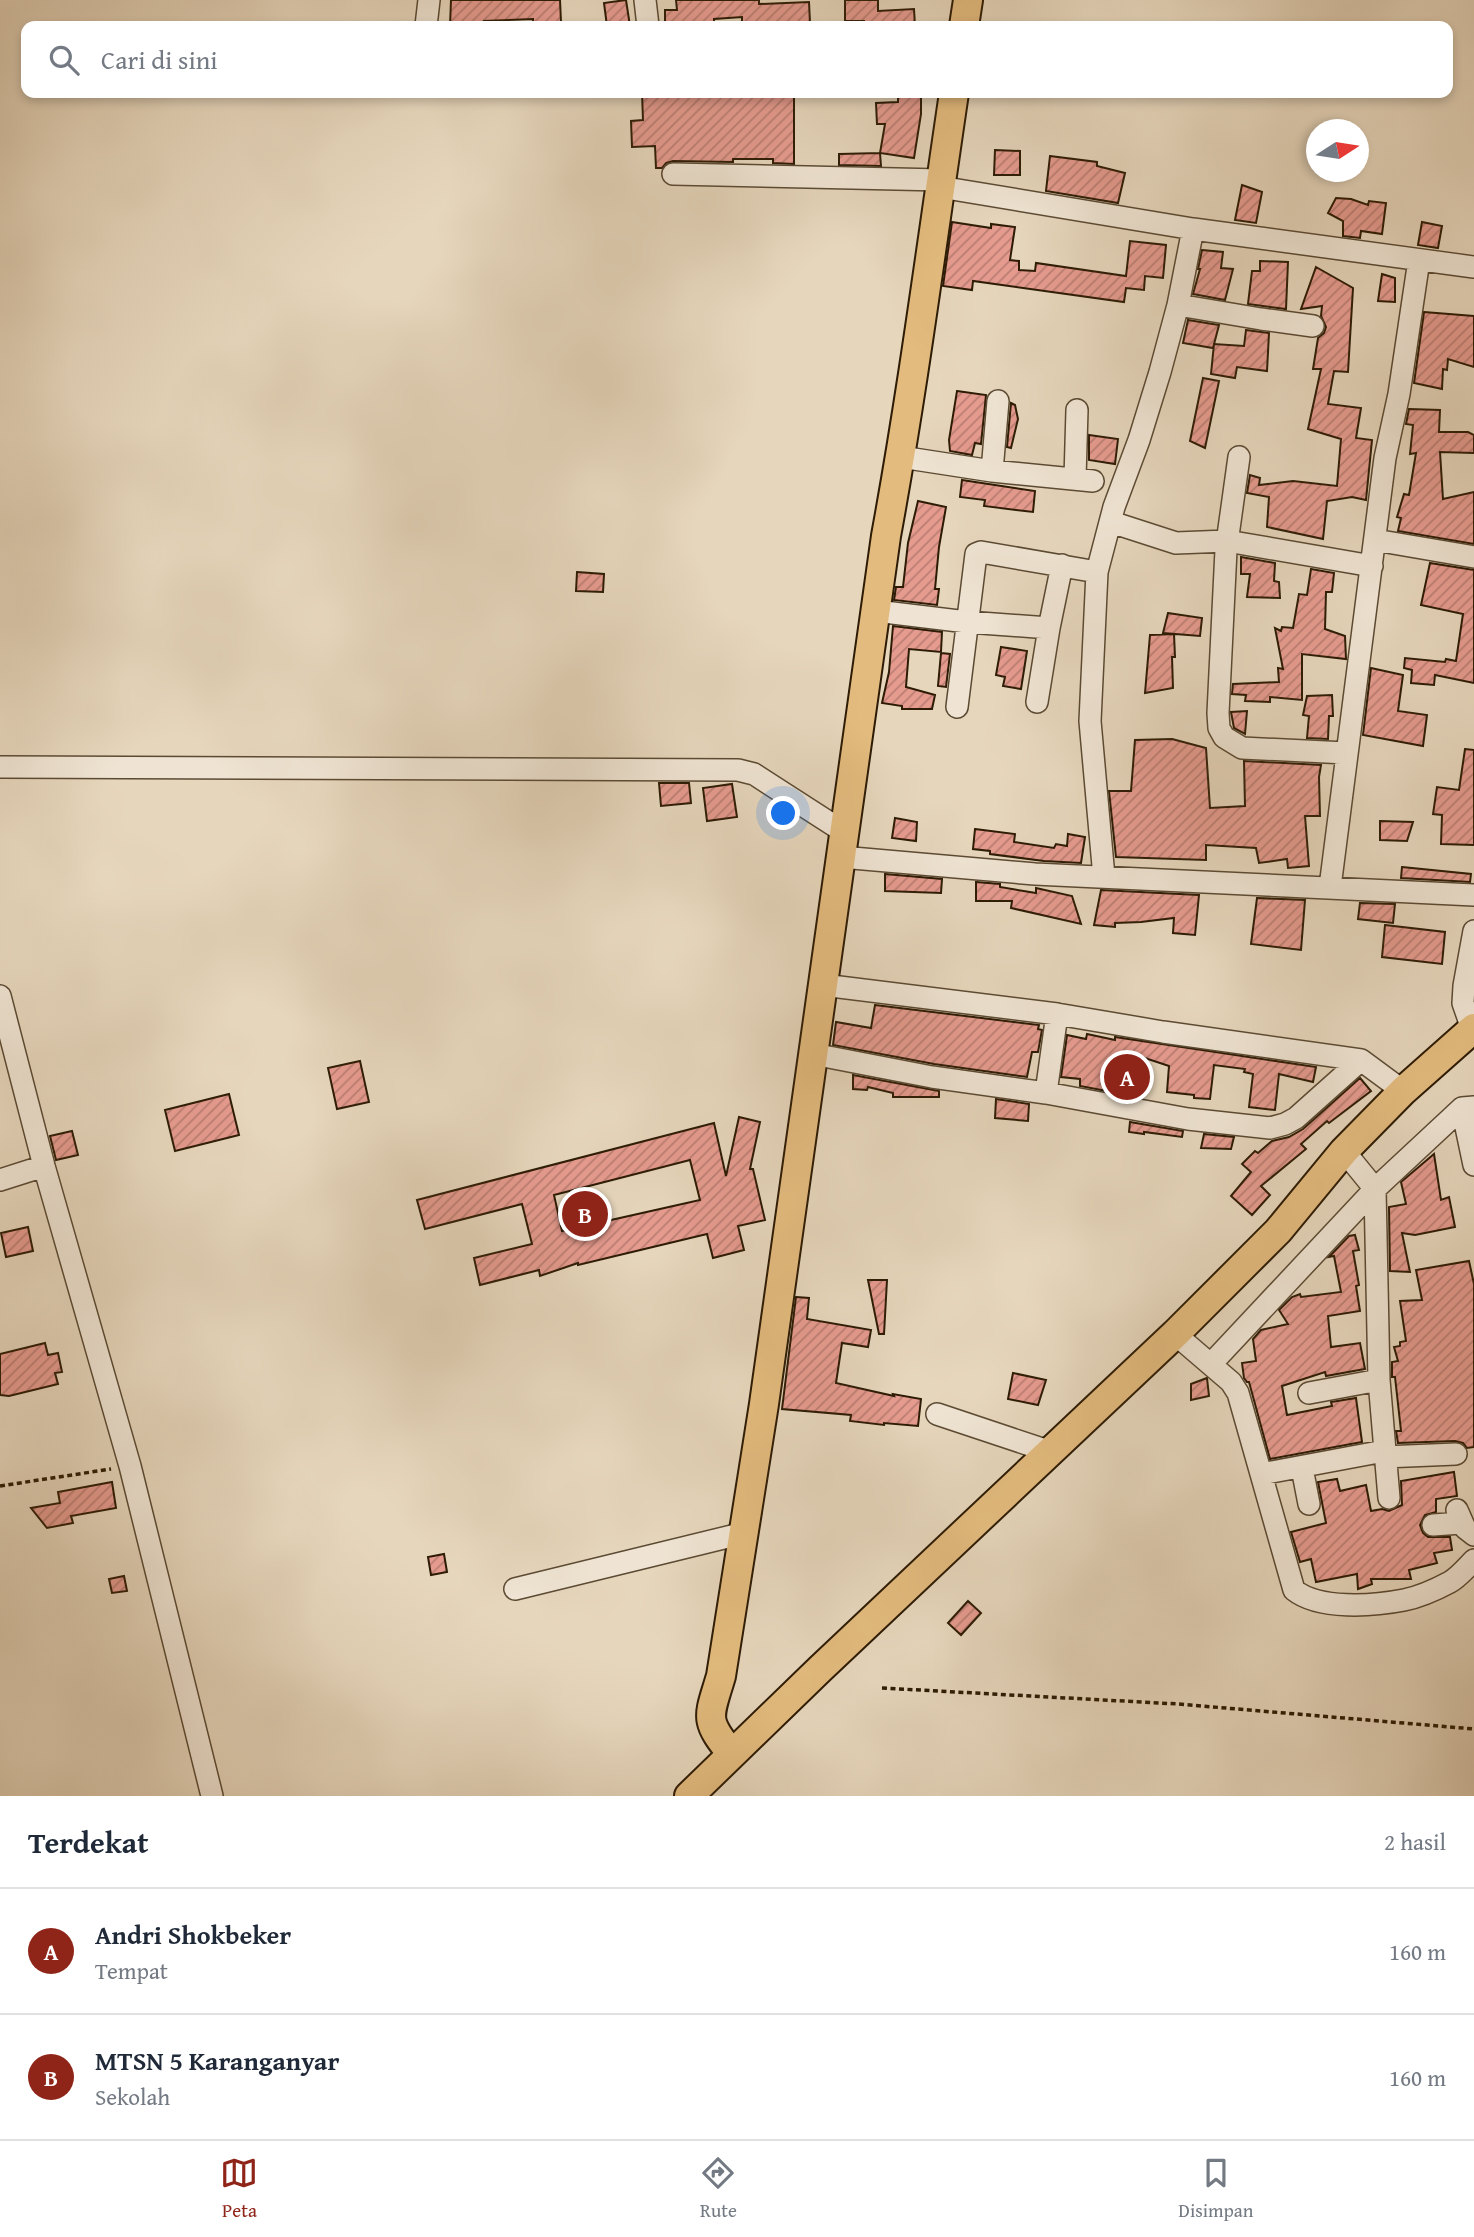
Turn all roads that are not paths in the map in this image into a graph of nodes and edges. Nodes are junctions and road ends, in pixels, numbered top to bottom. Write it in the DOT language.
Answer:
graph roads {
  1 [pos="429,0"];
  2 [pos="645,0"];
  3 [pos="968,0"];
  4 [pos="427,21"];
  5 [pos="647,21"];
  6 [pos="965,21"];
  7 [pos="953,98"];
  8 [pos="673,174"];
  9 [pos="941,183"];
  10 [pos="1193,229"];
  11 [pos="1419,260"];
  12 [pos="1474,267"];
  13 [pos="1178,305"];
  14 [pos="1312,326"];
  15 [pos="998,401"];
  16 [pos="1077,410"];
  17 [pos="901,457"];
  18 [pos="1239,457"];
  19 [pos="992,471"];
  20 [pos="1111,522"];
  21 [pos="1375,540"];
  22 [pos="1227,541"];
  23 [pos="1474,557"];
  24 [pos="1062,565"];
  25 [pos="1372,566"];
  26 [pos="1097,572"];
  27 [pos="876,611"];
  28 [pos="967,622"];
  29 [pos="1049,628"];
  30 [pos="1037,702"];
  31 [pos="957,707"];
  32 [pos="1346,753"];
  33 [pos="0,767"];
  34 [pos="843,844"];
  35 [pos="1104,877"];
  36 [pos="1330,887"];
  37 [pos="1474,895"];
  38 [pos="1474,931"];
  39 [pos="823,985"];
  40 [pos="0,996"];
  41 [pos="1057,1014"];
  42 [pos="1473,1029"];
  43 [pos="813,1054"];
  44 [pos="1362,1060"];
  45 [pos="1403,1091"];
  46 [pos="1046,1093"];
  47 [pos="1468,1107"];
  48 [pos="44,1166"];
  49 [pos="1474,1166"];
  50 [pos="1361,1172"];
  51 [pos="0,1180"];
  52 [pos="1179,1337"];
  53 [pos="1211,1364"];
  54 [pos="1379,1380"];
  55 [pos="1309,1393"];
  56 [pos="937,1414"];
  57 [pos="1051,1452"];
  58 [pos="1384,1454"];
  59 [pos="1456,1454"];
  60 [pos="1302,1468"];
  61 [pos="1261,1474"];
  62 [pos="1389,1497"];
  63 [pos="1309,1504"];
  64 [pos="1464,1522"];
  65 [pos="1433,1525"];
  66 [pos="744,1533"];
  67 [pos="1474,1560"];
  68 [pos="515,1590"];
  69 [pos="733,1754"];
  70 [pos="692,1795"];
  71 [pos="212,1796"];
  1 -- 4 [label="street"];
  2 -- 5 [label="street"];
  3 -- 6 [label="main road"];
  7 -- 9 [label="main road"];
  8 -- 9 [label="street"];
  9 -- 10 [label="street"];
  9 -- 17 [label="main road"];
  10 -- 11 [label="street"];
  10 -- 13 [label="street"];
  11 -- 12 [label="street"];
  11 -- 21 [label="street"];
  13 -- 14 [label="street"];
  13 -- 20 [label="street"];
  15 -- 19 [label="street"];
  16 -- 19 [label="street"];
  17 -- 19 [label="street"];
  17 -- 27 [label="main road"];
  18 -- 22 [label="street"];
  20 -- 22 [label="street"];
  20 -- 26 [label="street"];
  21 -- 23 [label="street"];
  21 -- 25 [label="street"];
  22 -- 25 [label="street"];
  22 -- 32 [label="street"];
  24 -- 26 [label="street"];
  24 -- 28 [label="street"];
  24 -- 29 [label="street"];
  25 -- 32 [label="street"];
  26 -- 35 [label="street"];
  27 -- 28 [label="street"];
  27 -- 34 [label="main road"];
  28 -- 29 [label="street"];
  28 -- 31 [label="street"];
  29 -- 30 [label="street"];
  32 -- 36 [label="street"];
  33 -- 34 [label="street"];
  34 -- 35 [label="street"];
  34 -- 39 [label="main road"];
  35 -- 36 [label="street"];
  36 -- 37 [label="street"];
  38 -- 42 [label="street"];
  39 -- 41 [label="street"];
  39 -- 43 [label="main road"];
  40 -- 48 [label="street"];
  41 -- 44 [label="street"];
  41 -- 46 [label="street"];
  42 -- 45 [label="main road"];
  43 -- 46 [label="street"];
  43 -- 66 [label="main road"];
  44 -- 45 [label="street"];
  44 -- 46 [label="street"];
  45 -- 50 [label="main road"];
  47 -- 49 [label="street"];
  47 -- 50 [label="street"];
  48 -- 51 [label="street"];
  48 -- 71 [label="street"];
  50 -- 52 [label="main road"];
  50 -- 53 [label="street"];
  50 -- 54 [label="street"];
  52 -- 53 [label="street"];
  52 -- 57 [label="main road"];
  53 -- 61 [label="street"];
  54 -- 55 [label="street"];
  54 -- 58 [label="street"];
  56 -- 57 [label="street"];
  57 -- 69 [label="main road"];
  58 -- 59 [label="street"];
  58 -- 60 [label="street"];
  58 -- 62 [label="street"];
  60 -- 61 [label="street"];
  60 -- 63 [label="street"];
  61 -- 67 [label="street"];
  64 -- 65 [label="street"];
  66 -- 68 [label="street"];
  66 -- 69 [label="main road"];
  69 -- 70 [label="main road"];
}
